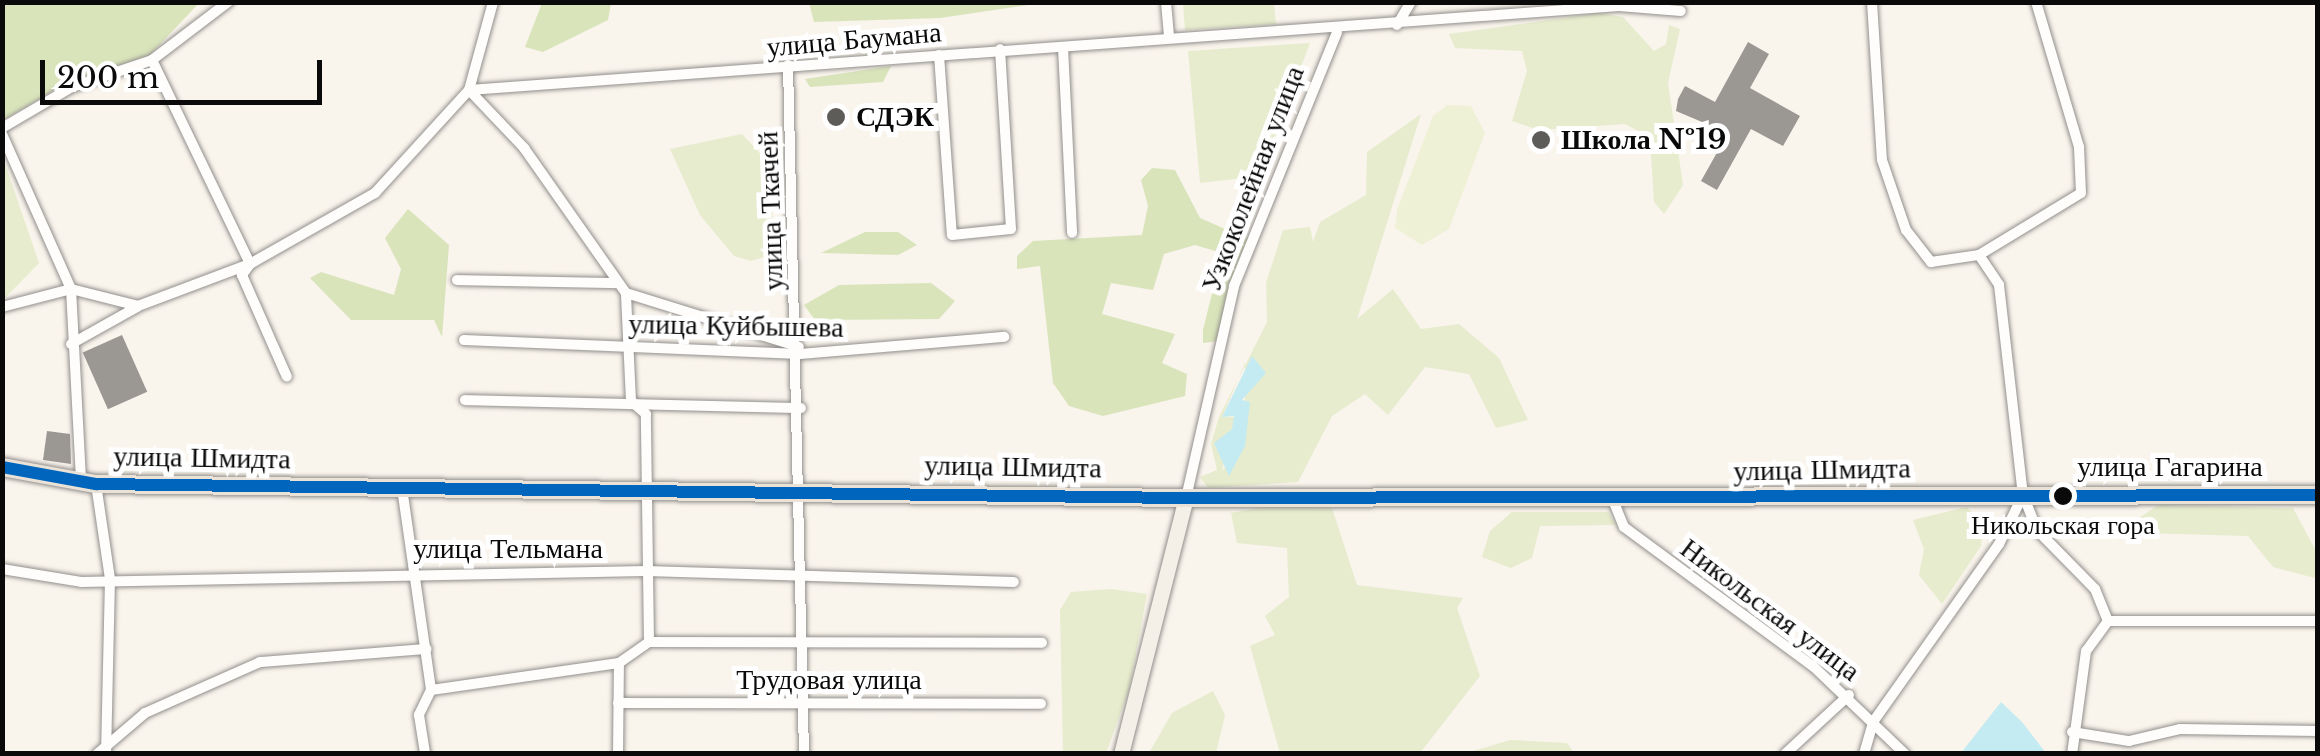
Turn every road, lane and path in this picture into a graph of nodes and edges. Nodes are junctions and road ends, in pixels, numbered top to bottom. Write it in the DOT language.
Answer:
graph roads {
  1 [pos="228,2"];
  2 [pos="493,2"];
  3 [pos="1166,2"];
  4 [pos="1411,2"];
  5 [pos="1872,2"];
  6 [pos="2036,2"];
  7 [pos="1681,11"];
  8 [pos="1397,24"];
  9 [pos="1337,32"];
  10 [pos="1168,37"];
  11 [pos="1063,48"];
  12 [pos="1000,49"];
  13 [pos="939,55"];
  14 [pos="152,60"];
  15 [pos="788,66"];
  16 [pos="470,90"];
  17 [pos="2,131"];
  18 [pos="1072,233"];
  19 [pos="1978,255"];
  20 [pos="250,264"];
  21 [pos="456,280"];
  22 [pos="617,283"];
  23 [pos="71,289"];
  24 [pos="626,293"];
  25 [pos="2,306"];
  26 [pos="138,306"];
  27 [pos="1004,337"];
  28 [pos="464,340"];
  29 [pos="71,344"];
  30 [pos="631,346"];
  31 [pos="799,350"];
  32 [pos="288,376"];
  33 [pos="464,400"];
  34 [pos="635,404"];
  35 [pos="801,408"];
  36 [pos="2,467"];
  37 [pos="88,483"];
  38 [pos="402,488"];
  39 [pos="648,489"];
  40 [pos="804,490"];
  41 [pos="2023,494"];
  42 [pos="2318,495"];
  43 [pos="1186,498"];
  44 [pos="1612,500"];
  45 [pos="2,569"];
  46 [pos="646,571"];
  47 [pos="411,572"];
  48 [pos="802,573"];
  49 [pos="110,579"];
  50 [pos="1014,582"];
  51 [pos="2108,621"];
  52 [pos="2318,621"];
  53 [pos="649,642"];
  54 [pos="806,643"];
  55 [pos="1042,643"];
  56 [pos="426,649"];
  57 [pos="619,663"];
  58 [pos="431,690"];
  59 [pos="1849,695"];
  60 [pos="804,702"];
  61 [pos="618,704"];
  62 [pos="1041,704"];
  63 [pos="1873,722"];
  64 [pos="2318,731"];
  65 [pos="2072,732"];
  66 [pos="103,751"];
  67 [pos="425,754"];
  68 [pos="618,754"];
  69 [pos="804,754"];
  70 [pos="1121,754"];
  71 [pos="1785,754"];
  72 [pos="1864,754"];
  73 [pos="1905,754"];
  74 [pos="2072,754"];
  1 -- 14 [label="street"];
  2 -- 16 [label="street"];
  3 -- 10 [label="street"];
  4 -- 8 [label="street"];
  5 -- 19 [label="street"];
  6 -- 19 [label="street"];
  7 -- 8 [label="street, улица Баумана"];
  8 -- 9 [label="street, улица Баумана"];
  9 -- 10 [label="street, улица Баумана"];
  9 -- 43 [label="street, Узкоколейная улица"];
  10 -- 11 [label="street, улица Баумана"];
  11 -- 12 [label="street, улица Баумана"];
  11 -- 18 [label="street"];
  12 -- 13 [label="street, улица Баумана"];
  12 -- 13 [label="street"];
  13 -- 15 [label="street, улица Баумана"];
  14 -- 17 [label="street"];
  14 -- 20 [label="street"];
  15 -- 16 [label="street, улица Баумана"];
  15 -- 31 [label="street, улица Ткачей"];
  16 -- 20 [label="street"];
  16 -- 22 [label="street"];
  17 -- 23 [label="street"];
  19 -- 41 [label="street"];
  20 -- 26 [label="street"];
  20 -- 32 [label="street"];
  21 -- 22 [label="street"];
  22 -- 24 [label="street"];
  23 -- 25 [label="street"];
  23 -- 26 [label="street"];
  23 -- 29 [label="street"];
  24 -- 30 [label="street"];
  24 -- 31 [label="street"];
  26 -- 29 [label="street"];
  27 -- 31 [label="street, улица Куйбышева"];
  28 -- 30 [label="street, улица Куйбышева"];
  29 -- 37 [label="street"];
  30 -- 31 [label="street, улица Куйбышева"];
  30 -- 34 [label="street"];
  31 -- 35 [label="street, улица Ткачей"];
  33 -- 34 [label="street"];
  34 -- 35 [label="street"];
  34 -- 39 [label="street"];
  35 -- 40 [label="street, улица Ткачей"];
  36 -- 37 [label="main road, улица Шмидта"];
  37 -- 38 [label="main road, улица Шмидта"];
  37 -- 49 [label="street"];
  38 -- 39 [label="main road, улица Шмидта"];
  38 -- 47 [label="street"];
  39 -- 40 [label="main road, улица Шмидта"];
  39 -- 46 [label="street"];
  40 -- 43 [label="main road, улица Шмидта"];
  40 -- 48 [label="street, улица Ткачей"];
  41 -- 42 [label="main road, улица Гагарина"];
  41 -- 44 [label="main road, улица Шмидта"];
  41 -- 51 [label="street"];
  41 -- 63 [label="street"];
  43 -- 44 [label="main road, улица Шмидта"];
  43 -- 70 [label="street, Узкоколейная улица"];
  44 -- 59 [label="street, Никольская улица"];
  45 -- 49 [label="street, улица Тельмана"];
  46 -- 47 [label="street, улица Тельмана"];
  46 -- 48 [label="street, улица Тельмана"];
  46 -- 53 [label="street"];
  47 -- 49 [label="street, улица Тельмана"];
  47 -- 56 [label="street"];
  48 -- 50 [label="street, улица Тельмана"];
  48 -- 54 [label="street, улица Ткачей"];
  49 -- 66 [label="street"];
  51 -- 52 [label="street"];
  51 -- 65 [label="street"];
  53 -- 54 [label="street"];
  53 -- 57 [label="street"];
  54 -- 55 [label="street"];
  54 -- 60 [label="street, улица Ткачей"];
  56 -- 58 [label="street"];
  56 -- 66 [label="street"];
  57 -- 58 [label="street"];
  57 -- 61 [label="street"];
  58 -- 67 [label="street"];
  59 -- 63 [label="street, Никольская улица"];
  59 -- 71 [label="street"];
  60 -- 61 [label="street, Трудовая улица"];
  60 -- 62 [label="street, Трудовая улица"];
  60 -- 69 [label="street, улица Ткачей"];
  61 -- 68 [label="street"];
  63 -- 72 [label="street"];
  63 -- 73 [label="street, Никольская улица"];
  64 -- 65 [label="street"];
  65 -- 74 [label="street"];
}
